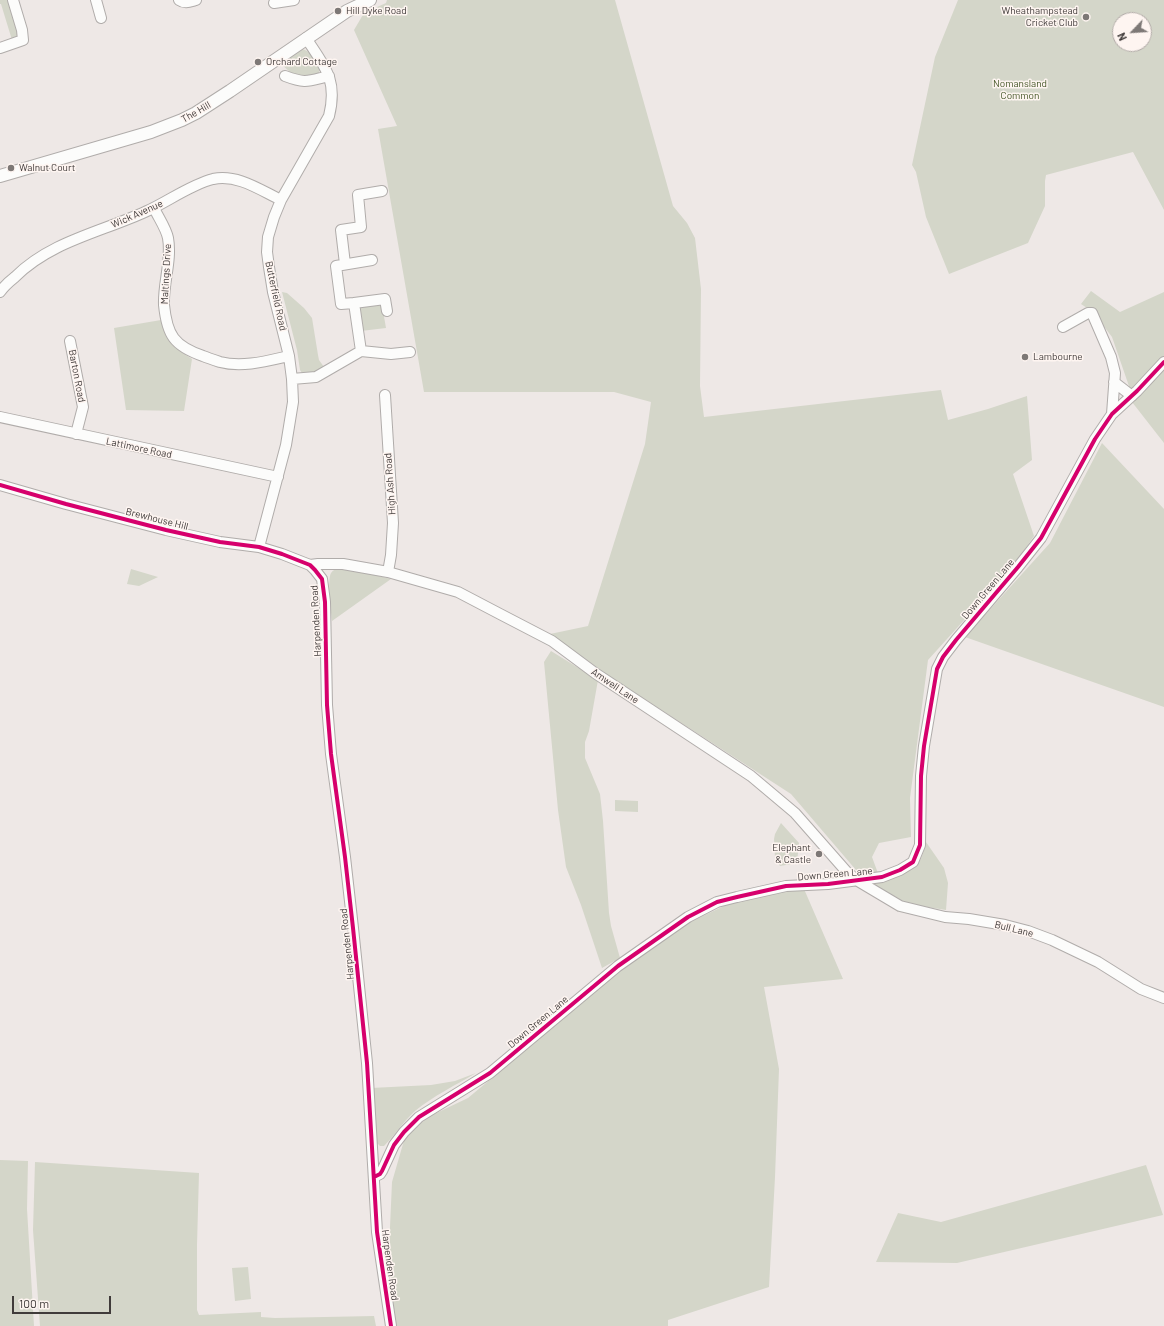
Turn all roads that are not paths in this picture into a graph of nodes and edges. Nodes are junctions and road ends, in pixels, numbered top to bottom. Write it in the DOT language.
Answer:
graph roads {
  1 [pos="13,0"];
  2 [pos="96,0"];
  3 [pos="180,0"];
  4 [pos="196,0"];
  5 [pos="294,0"];
  6 [pos="370,0"];
  7 [pos="274,3"];
  8 [pos="102,18"];
  9 [pos="306,38"];
  10 [pos="0,48"];
  11 [pos="285,76"];
  12 [pos="329,76"];
  13 [pos="0,176"];
  14 [pos="382,191"];
  15 [pos="281,200"];
  16 [pos="154,208"];
  17 [pos="372,260"];
  18 [pos="345,264"];
  19 [pos="1,290"];
  20 [pos="354,303"];
  21 [pos="387,311"];
  22 [pos="1063,327"];
  23 [pos="70,341"];
  24 [pos="361,351"];
  25 [pos="410,352"];
  26 [pos="289,356"];
  27 [pos="1164,362"];
  28 [pos="292,379"];
  29 [pos="1114,382"];
  30 [pos="385,395"];
  31 [pos="1132,396"];
  32 [pos="1112,414"];
  33 [pos="0,417"];
  34 [pos="76,434"];
  35 [pos="278,477"];
  36 [pos="0,485"];
  37 [pos="259,547"];
  38 [pos="331,564"];
  39 [pos="310,565"];
  40 [pos="388,572"];
  41 [pos="322,579"];
  42 [pos="858,881"];
  43 [pos="1164,998"];
  44 [pos="374,1177"];
  45 [pos="391,1326"];
  1 -- 10 [label="street"];
  2 -- 8 [label="street"];
  3 -- 4 [label="street"];
  5 -- 7 [label="street"];
  6 -- 9 [label="main road, The Hill"];
  9 -- 12 [label="street, Butterfield Road"];
  9 -- 13 [label="main road, The Hill"];
  11 -- 12 [label="street"];
  12 -- 15 [label="street, Butterfield Road"];
  14 -- 18 [label="street"];
  15 -- 16 [label="street, Wick Avenue"];
  15 -- 26 [label="street, Butterfield Road"];
  16 -- 19 [label="street, Wick Avenue"];
  16 -- 26 [label="street, Maltings Drive"];
  17 -- 18 [label="street"];
  18 -- 20 [label="street"];
  20 -- 21 [label="street"];
  20 -- 24 [label="street"];
  22 -- 29 [label="street"];
  23 -- 34 [label="street, Barton Road"];
  24 -- 25 [label="street"];
  24 -- 28 [label="street"];
  26 -- 28 [label="street, Butterfield Road"];
  27 -- 31 [label="street, Down Green Lane"];
  28 -- 35 [label="street, Butterfield Road"];
  29 -- 31 [label="street"];
  29 -- 32 [label="street"];
  30 -- 40 [label="street, High Ash Road"];
  31 -- 32 [label="street, Down Green Lane"];
  32 -- 42 [label="street, Down Green Lane"];
  33 -- 34 [label="street, Lattimore Road"];
  34 -- 35 [label="street, Lattimore Road"];
  35 -- 37 [label="street, Butterfield Road"];
  36 -- 37 [label="street, Brewhouse Hill"];
  37 -- 39 [label="street, Brewhouse Hill"];
  38 -- 39 [label="street, Amwell Lane"];
  38 -- 40 [label="street, Amwell Lane"];
  38 -- 41 [label="street"];
  39 -- 41 [label="street, Harpenden Road"];
  40 -- 42 [label="street, Amwell Lane"];
  41 -- 44 [label="street, Harpenden Road"];
  42 -- 43 [label="street, Bull Lane"];
  42 -- 44 [label="street, Down Green Lane"];
  44 -- 45 [label="street, Harpenden Road"];
}
